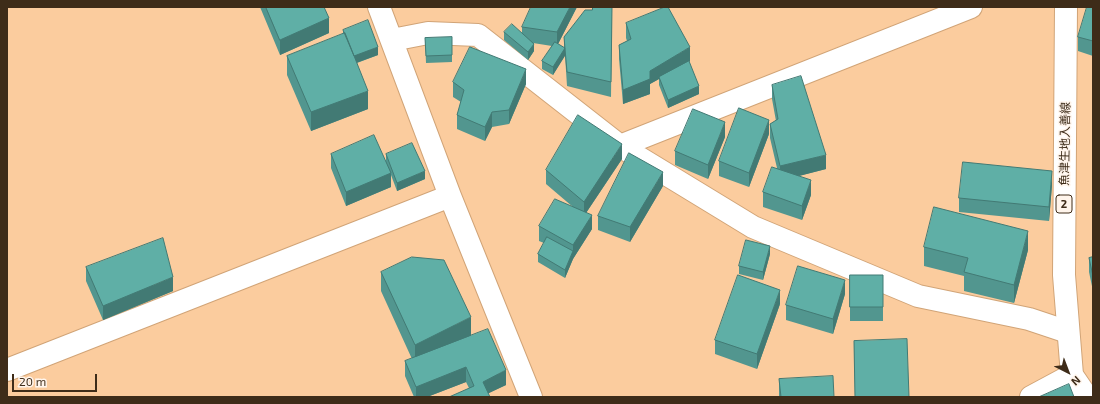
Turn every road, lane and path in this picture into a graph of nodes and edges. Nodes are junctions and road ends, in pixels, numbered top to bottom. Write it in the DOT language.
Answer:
graph roads {
  1 [pos="379,7"];
  2 [pos="971,7"];
  3 [pos="1066,7"];
  4 [pos="392,40"];
  5 [pos="620,146"];
  6 [pos="450,196"];
  7 [pos="1068,332"];
  8 [pos="7,370"];
  9 [pos="1072,375"];
  10 [pos="531,397"];
  11 [pos="1031,397"];
  12 [pos="1087,397"];
  1 -- 4 [label="street"];
  2 -- 5 [label="street"];
  3 -- 7 [label="street, 魚津生地入善線 / 2"];
  4 -- 5 [label="street"];
  4 -- 6 [label="street"];
  5 -- 7 [label="street"];
  6 -- 8 [label="street"];
  6 -- 10 [label="street"];
  7 -- 9 [label="street, 魚津生地入善線 / 2"];
  9 -- 11 [label="street"];
  9 -- 12 [label="street, 魚津生地入善線 / 2"];
}
